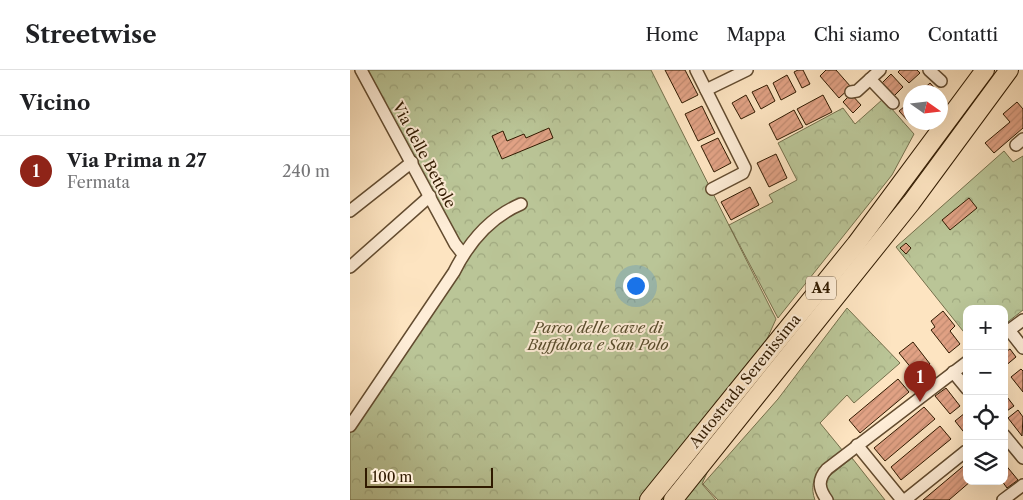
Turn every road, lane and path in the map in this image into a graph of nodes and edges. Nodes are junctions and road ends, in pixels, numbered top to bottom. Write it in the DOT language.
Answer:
graph roads {
  1 [pos="361,70"];
  2 [pos="696,70"];
  3 [pos="747,70"];
  4 [pos="880,70"];
  5 [pos="985,70"];
  6 [pos="1009,70"];
  7 [pos="870,79"];
  8 [pos="706,90"];
  9 [pos="854,91"];
  10 [pos="893,103"];
  11 [pos="412,162"];
  12 [pos="712,189"];
  13 [pos="430,196"];
  14 [pos="521,204"];
  15 [pos="350,211"];
  16 [pos="462,253"];
  17 [pos="350,267"];
  18 [pos="1023,320"];
  19 [pos="1008,331"];
  20 [pos="1008,333"];
  21 [pos="1023,348"];
  22 [pos="963,365"];
  23 [pos="953,372"];
  24 [pos="963,384"];
  25 [pos="350,426"];
  26 [pos="1008,440"];
  27 [pos="857,445"];
  28 [pos="963,453"];
  29 [pos="1023,458"];
  30 [pos="1023,485"];
  31 [pos="826,498"];
  32 [pos="649,500"];
  33 [pos="672,500"];
  34 [pos="904,500"];
  35 [pos="1003,500"];
  1 -- 11 [label="street, Via delle Bettole"];
  2 -- 8 [label="street"];
  3 -- 8 [label="street"];
  4 -- 7 [label="street"];
  5 -- 32 [label="highway, Autostrada Serenissima / A4"];
  6 -- 33 [label="highway, Autostrada Serenissima / A4"];
  7 -- 9 [label="street"];
  7 -- 10 [label="street"];
  8 -- 12 [label="street"];
  11 -- 13 [label="street, Via delle Bettole"];
  11 -- 15 [label="street"];
  13 -- 16 [label="street, Via delle Bettole"];
  13 -- 17 [label="street"];
  14 -- 16 [label="street"];
  16 -- 25 [label="street"];
  18 -- 19 [label="street"];
  20 -- 21 [label="street"];
  22 -- 23 [label="street"];
  23 -- 24 [label="street"];
  23 -- 27 [label="street"];
  26 -- 29 [label="street"];
  27 -- 31 [label="street"];
  27 -- 34 [label="street"];
  28 -- 34 [label="street"];
  30 -- 35 [label="street"];
}
